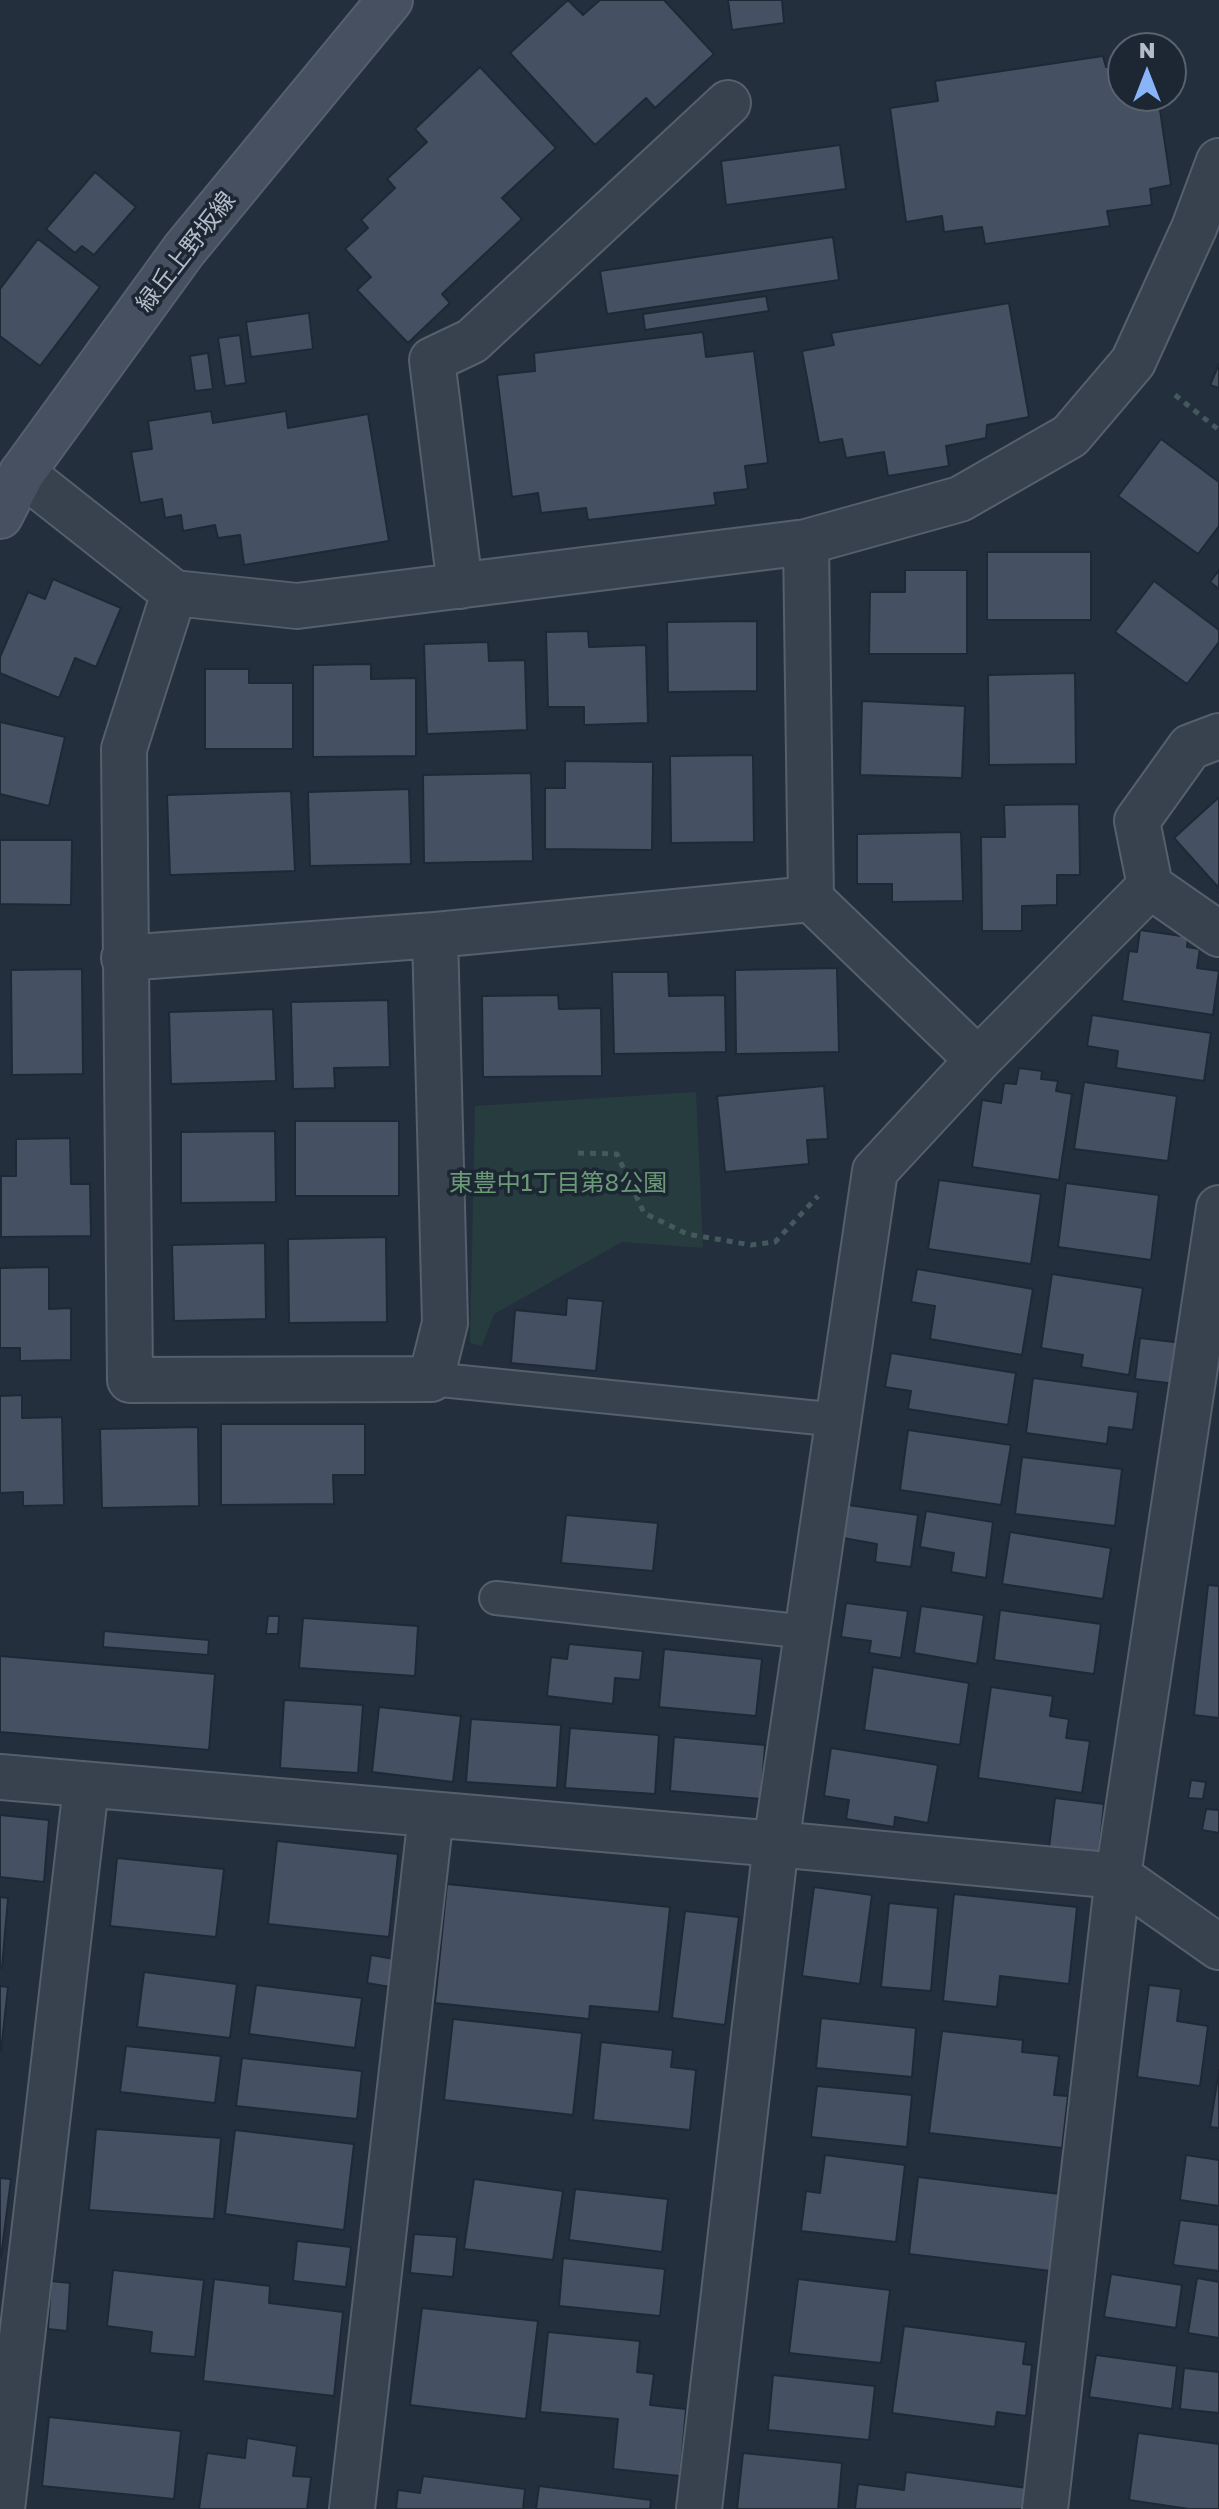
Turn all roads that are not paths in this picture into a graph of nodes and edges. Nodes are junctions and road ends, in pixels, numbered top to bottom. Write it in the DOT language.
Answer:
graph roads {
  1 [pos="390,0"];
  2 [pos="728,103"];
  3 [pos="1219,161"];
  4 [pos="11,466"];
  5 [pos="0,516"];
  6 [pos="806,542"];
  7 [pos="460,586"];
  8 [pos="174,593"];
  9 [pos="1219,736"];
  10 [pos="1150,886"];
  11 [pos="811,899"];
  12 [pos="1219,934"];
  13 [pos="435,935"];
  14 [pos="124,958"];
  15 [pos="978,1060"];
  16 [pos="1219,1208"];
  17 [pos="431,1379"];
  18 [pos="839,1420"];
  19 [pos="496,1598"];
  20 [pos="807,1632"];
  21 [pos="0,1777"];
  22 [pos="86,1787"];
  23 [pos="431,1815"];
  24 [pos="776,1844"];
  25 [pos="1118,1876"];
  26 [pos="1219,1947"];
  27 [pos="2,2509"];
  28 [pos="352,2509"];
  29 [pos="699,2509"];
  30 [pos="1045,2509"];
  1 -- 4 [label="street, 緑丘上野坂線"];
  2 -- 7 [label="street"];
  3 -- 6 [label="street"];
  4 -- 5 [label="street, 緑丘上野坂線"];
  4 -- 8 [label="street"];
  6 -- 7 [label="street"];
  6 -- 11 [label="street"];
  7 -- 8 [label="street"];
  8 -- 14 [label="street"];
  9 -- 10 [label="street"];
  10 -- 12 [label="street"];
  10 -- 15 [label="street"];
  11 -- 13 [label="street"];
  11 -- 15 [label="street"];
  13 -- 14 [label="street"];
  13 -- 17 [label="street"];
  14 -- 17 [label="street"];
  15 -- 18 [label="street"];
  16 -- 25 [label="street"];
  17 -- 18 [label="lane"];
  18 -- 20 [label="street"];
  19 -- 20 [label="lane"];
  20 -- 24 [label="street"];
  21 -- 22 [label="street"];
  22 -- 23 [label="street"];
  22 -- 27 [label="street"];
  23 -- 24 [label="street"];
  23 -- 28 [label="street"];
  24 -- 25 [label="street"];
  24 -- 29 [label="street"];
  25 -- 26 [label="street"];
  25 -- 30 [label="street"];
}
